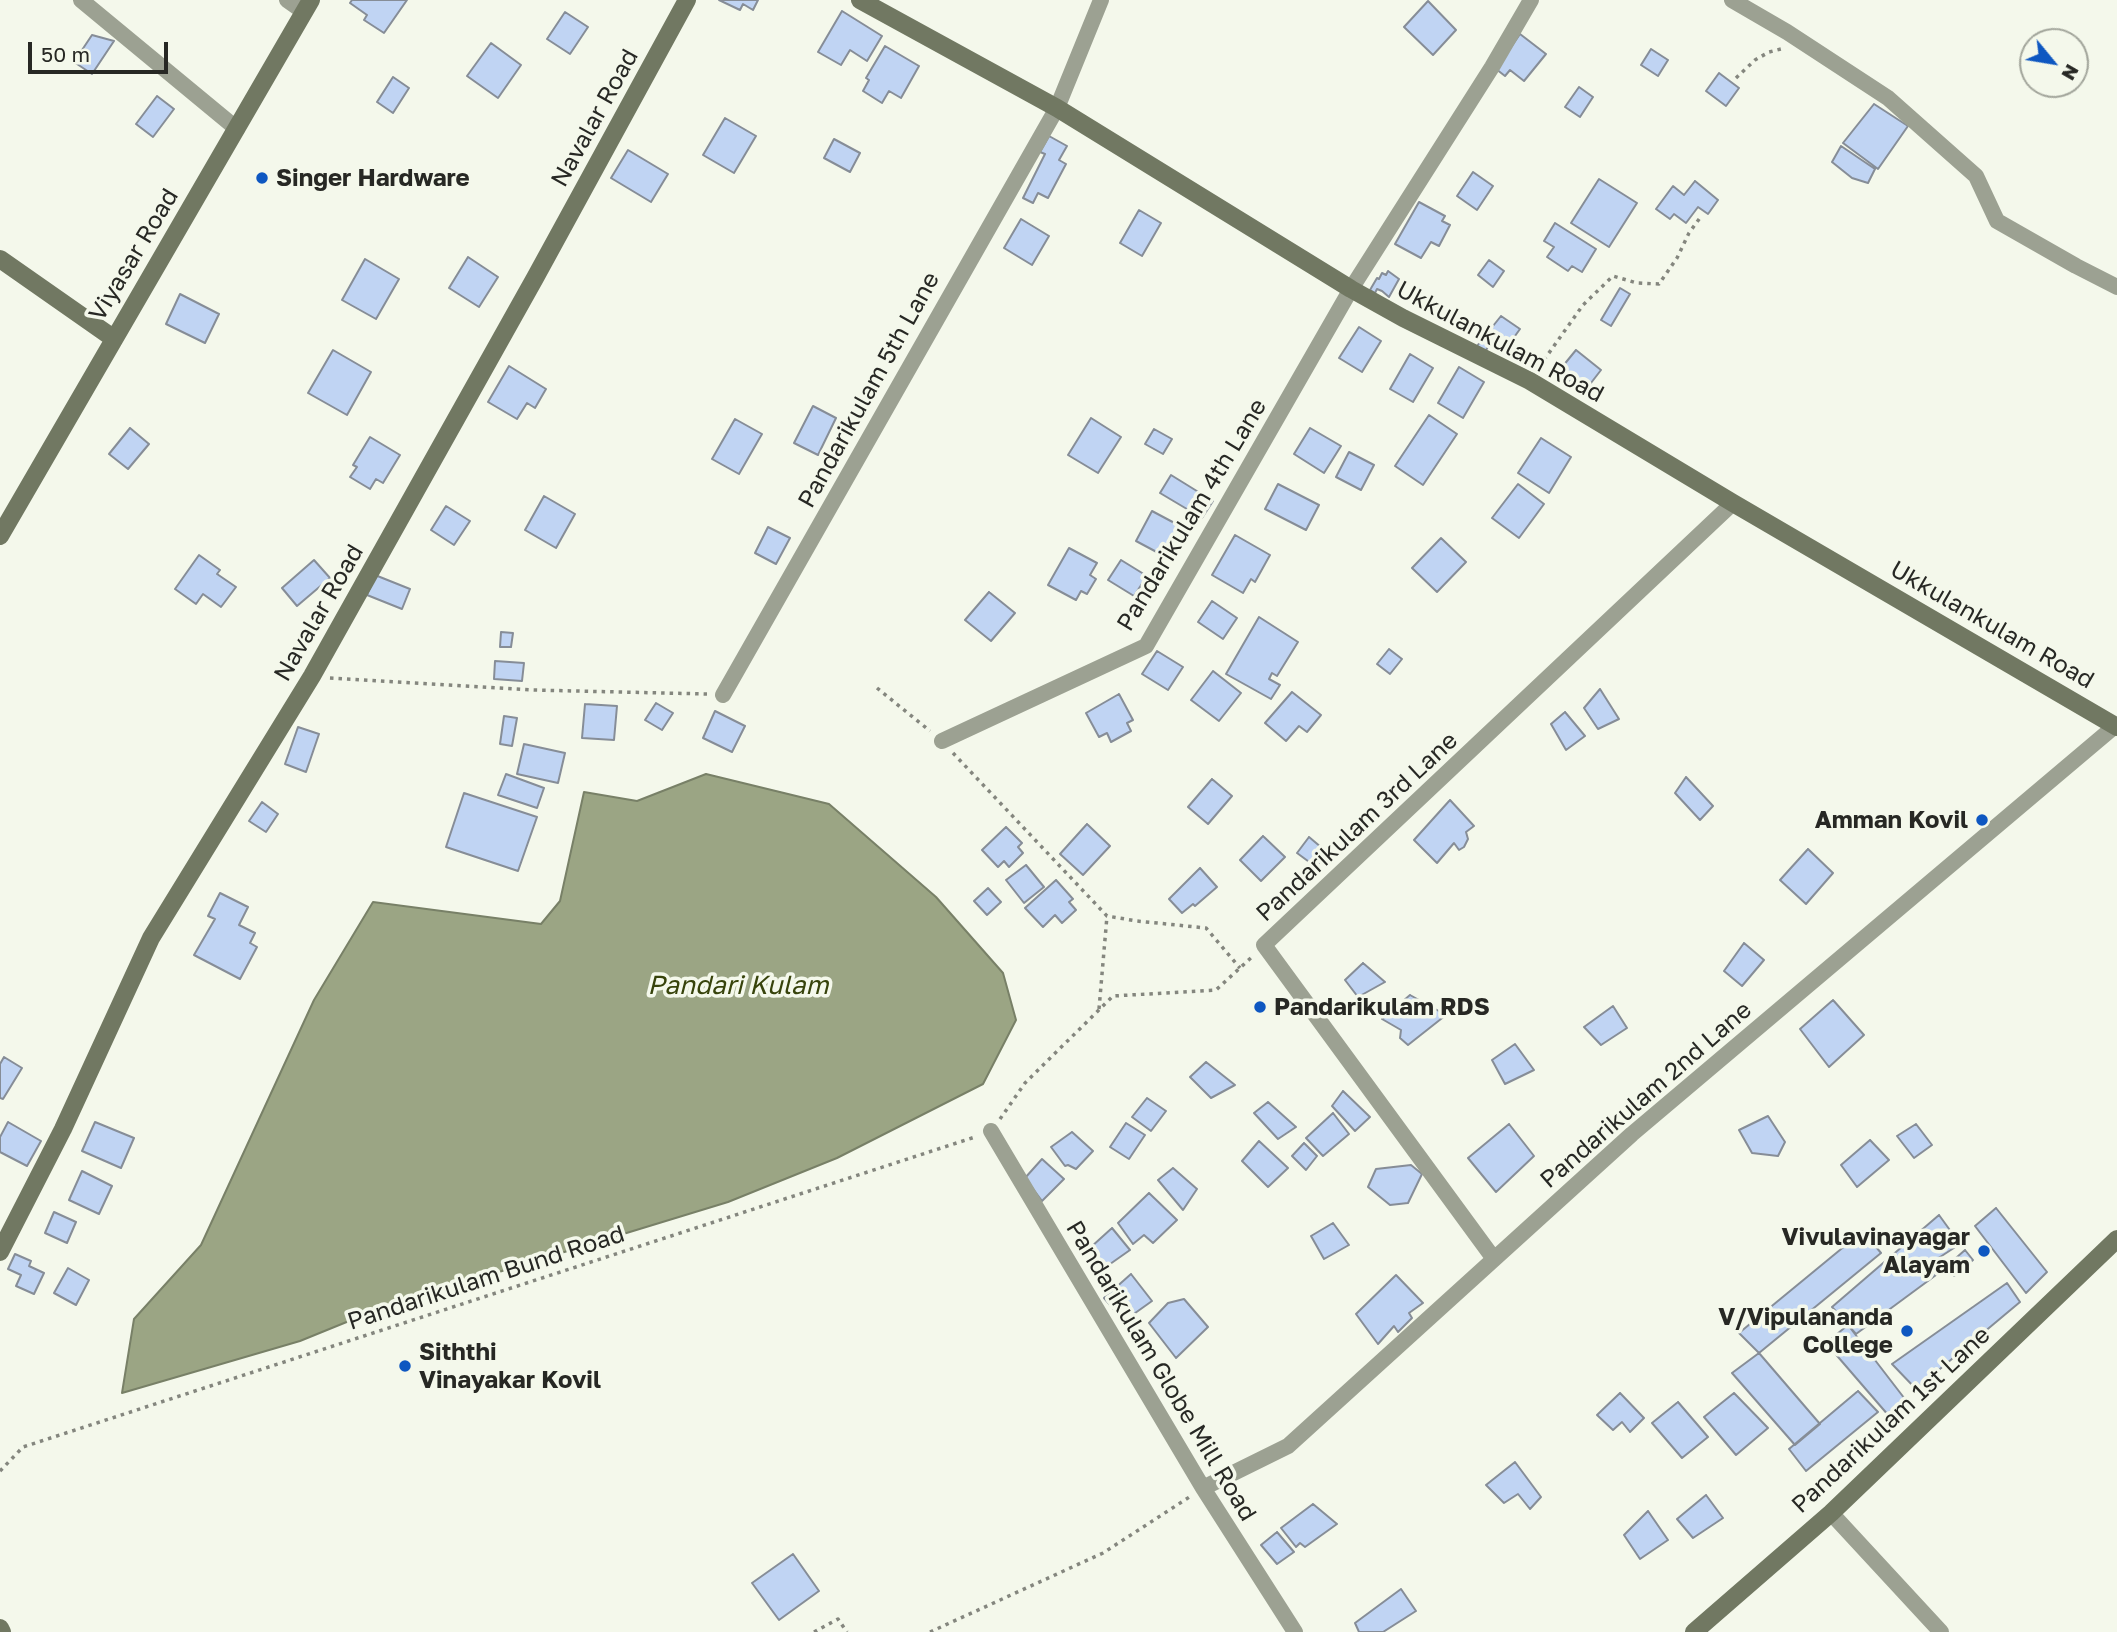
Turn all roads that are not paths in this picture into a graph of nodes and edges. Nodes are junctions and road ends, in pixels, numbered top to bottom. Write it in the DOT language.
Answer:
graph roads {
  1 [pos="81,0"];
  2 [pos="287,0"];
  3 [pos="687,0"];
  4 [pos="860,0"];
  5 [pos="1101,0"];
  6 [pos="1531,0"];
  7 [pos="1732,0"];
  8 [pos="308,6"];
  9 [pos="1057,108"];
  10 [pos="237,129"];
  11 [pos="0,259"];
  12 [pos="2117,286"];
  13 [pos="1351,289"];
  14 [pos="114,338"];
  15 [pos="1733,503"];
  16 [pos="0,536"];
  17 [pos="723,695"];
  18 [pos="2116,726"];
  19 [pos="942,741"];
  20 [pos="990,1131"];
  21 [pos="2117,1239"];
  22 [pos="0,1252"];
  23 [pos="1494,1259"];
  24 [pos="1203,1488"];
  25 [pos="1831,1513"];
  26 [pos="1295,1632"];
  27 [pos="1694,1632"];
  28 [pos="1941,1632"];
  1 -- 10 [label="street"];
  2 -- 8 [label="street"];
  3 -- 22 [label="street, Navalar Road"];
  4 -- 9 [label="street, Ukkulankulam Road"];
  5 -- 9 [label="street, Pandarikulam 5th Lane"];
  6 -- 13 [label="street, Pandarikulam 4th Lane"];
  7 -- 12 [label="street"];
  8 -- 10 [label="street, Viyasar Road"];
  9 -- 13 [label="street, Ukkulankulam Road"];
  9 -- 17 [label="street, Pandarikulam 5th Lane"];
  10 -- 14 [label="street, Viyasar Road"];
  11 -- 14 [label="street"];
  13 -- 15 [label="street, Ukkulankulam Road"];
  13 -- 19 [label="street, Pandarikulam 4th Lane"];
  14 -- 16 [label="street, Viyasar Road"];
  15 -- 18 [label="street, Ukkulankulam Road"];
  15 -- 23 [label="street, Pandarikulam 3rd Lane"];
  18 -- 23 [label="street, Pandarikulam 2nd Lane"];
  20 -- 24 [label="street, Pandarikulam Globe Mill Road"];
  21 -- 25 [label="street, Pandarikulam 1st Lane"];
  23 -- 24 [label="street, Pandarikulam 2nd Lane"];
  24 -- 26 [label="street, Pandarikulam Globe Mill Road"];
  25 -- 27 [label="street, Pandarikulam 1st Lane"];
  25 -- 28 [label="street"];
}
